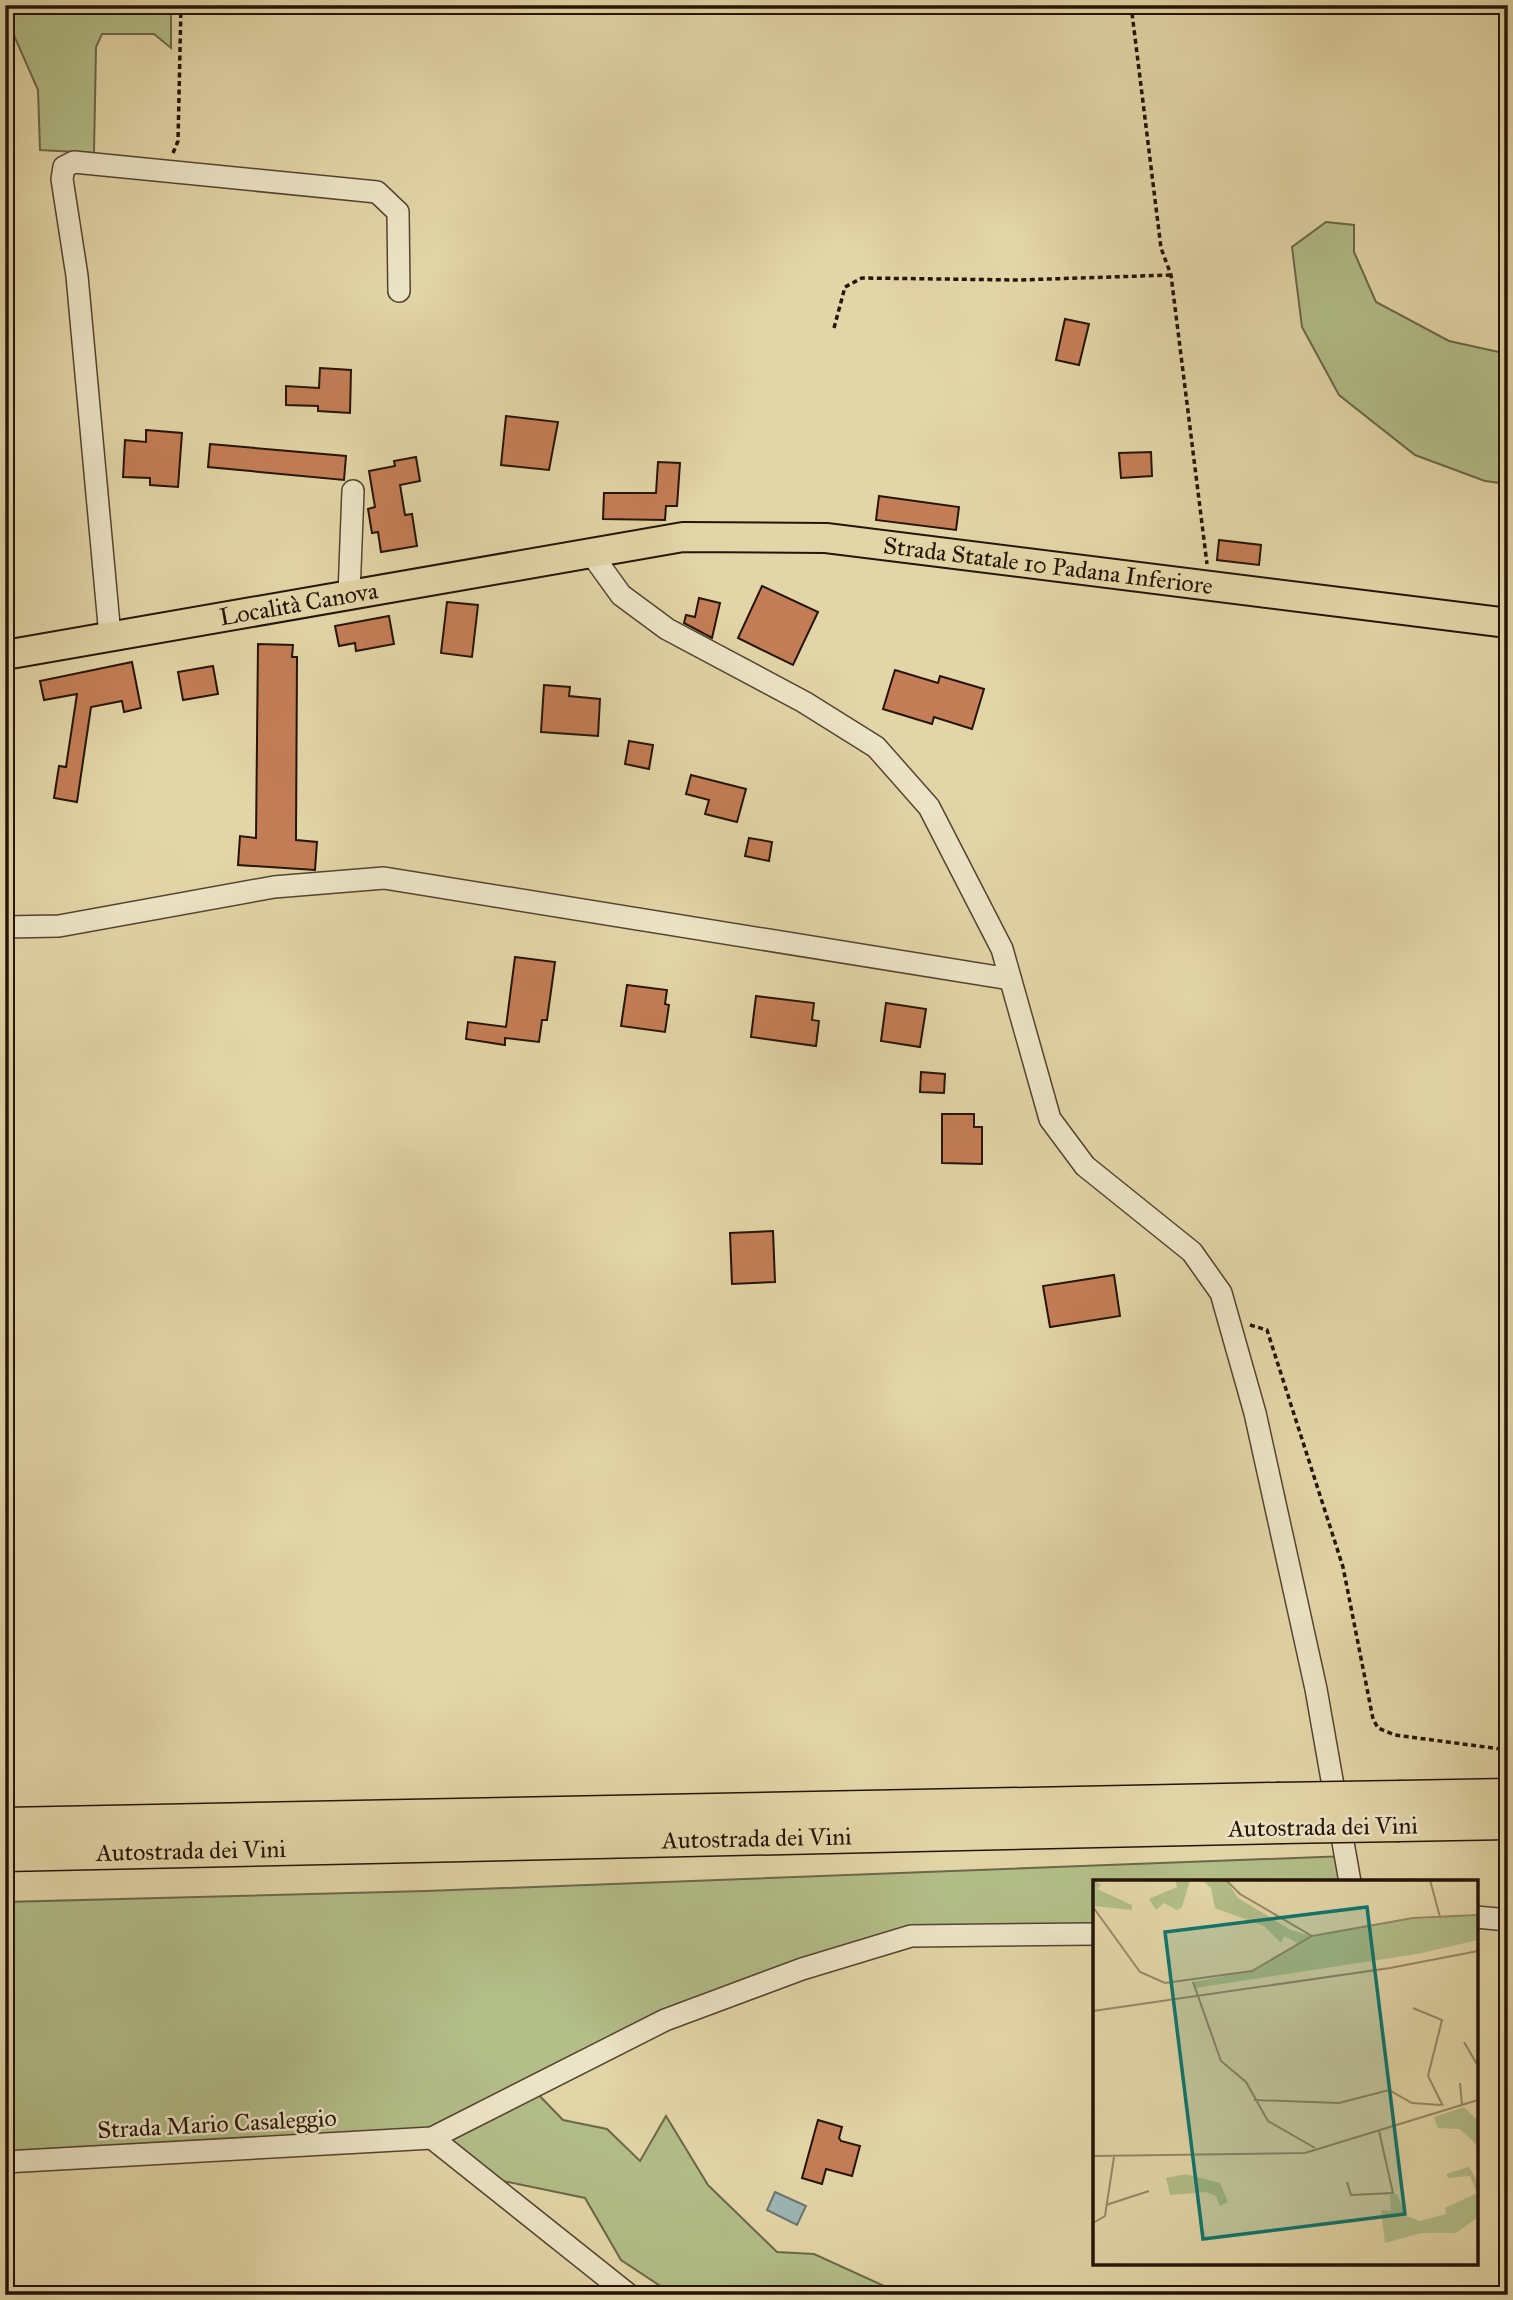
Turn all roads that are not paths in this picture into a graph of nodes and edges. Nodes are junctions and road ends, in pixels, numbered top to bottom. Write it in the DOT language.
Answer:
graph roads {
  1 [pos="399,292"];
  2 [pos="353,491"];
  3 [pos="590,552"];
  4 [pos="349,594"];
  5 [pos="1508,623"];
  6 [pos="115,637"];
  7 [pos="5,655"];
  8 [pos="5,927"];
  9 [pos="1010,979"];
  10 [pos="1508,1795"];
  11 [pos="1400,1811"];
  12 [pos="1279,1813"];
  13 [pos="1508,1823"];
  14 [pos="5,1825"];
  15 [pos="5,1855"];
  16 [pos="1350,1880"];
  17 [pos="1478,1917"];
  18 [pos="1508,1920"];
  19 [pos="1093,1934"];
  20 [pos="432,2138"];
  21 [pos="5,2162"];
  22 [pos="629,2295"];
  1 -- 6 [label="street"];
  2 -- 4 [label="street"];
  3 -- 4 [label="main road, Località Canova"];
  3 -- 5 [label="main road, Strada Statale 10 Padana Inferiore"];
  3 -- 9 [label="street"];
  4 -- 6 [label="main road, Località Canova"];
  6 -- 7 [label="main road, Località Canova"];
  8 -- 9 [label="street"];
  9 -- 16 [label="street"];
  10 -- 11 [label="highway, Autostrada dei Vini"];
  11 -- 12 [label="highway, Autostrada dei Vini, bridge"];
  11 -- 13 [label="highway, Autostrada dei Vini"];
  12 -- 14 [label="highway, Autostrada dei Vini"];
  12 -- 15 [label="highway, Autostrada dei Vini"];
  17 -- 18 [label="street"];
  19 -- 20 [label="street"];
  20 -- 21 [label="street, Strada Mario Casaleggio"];
  20 -- 22 [label="street"];
}
